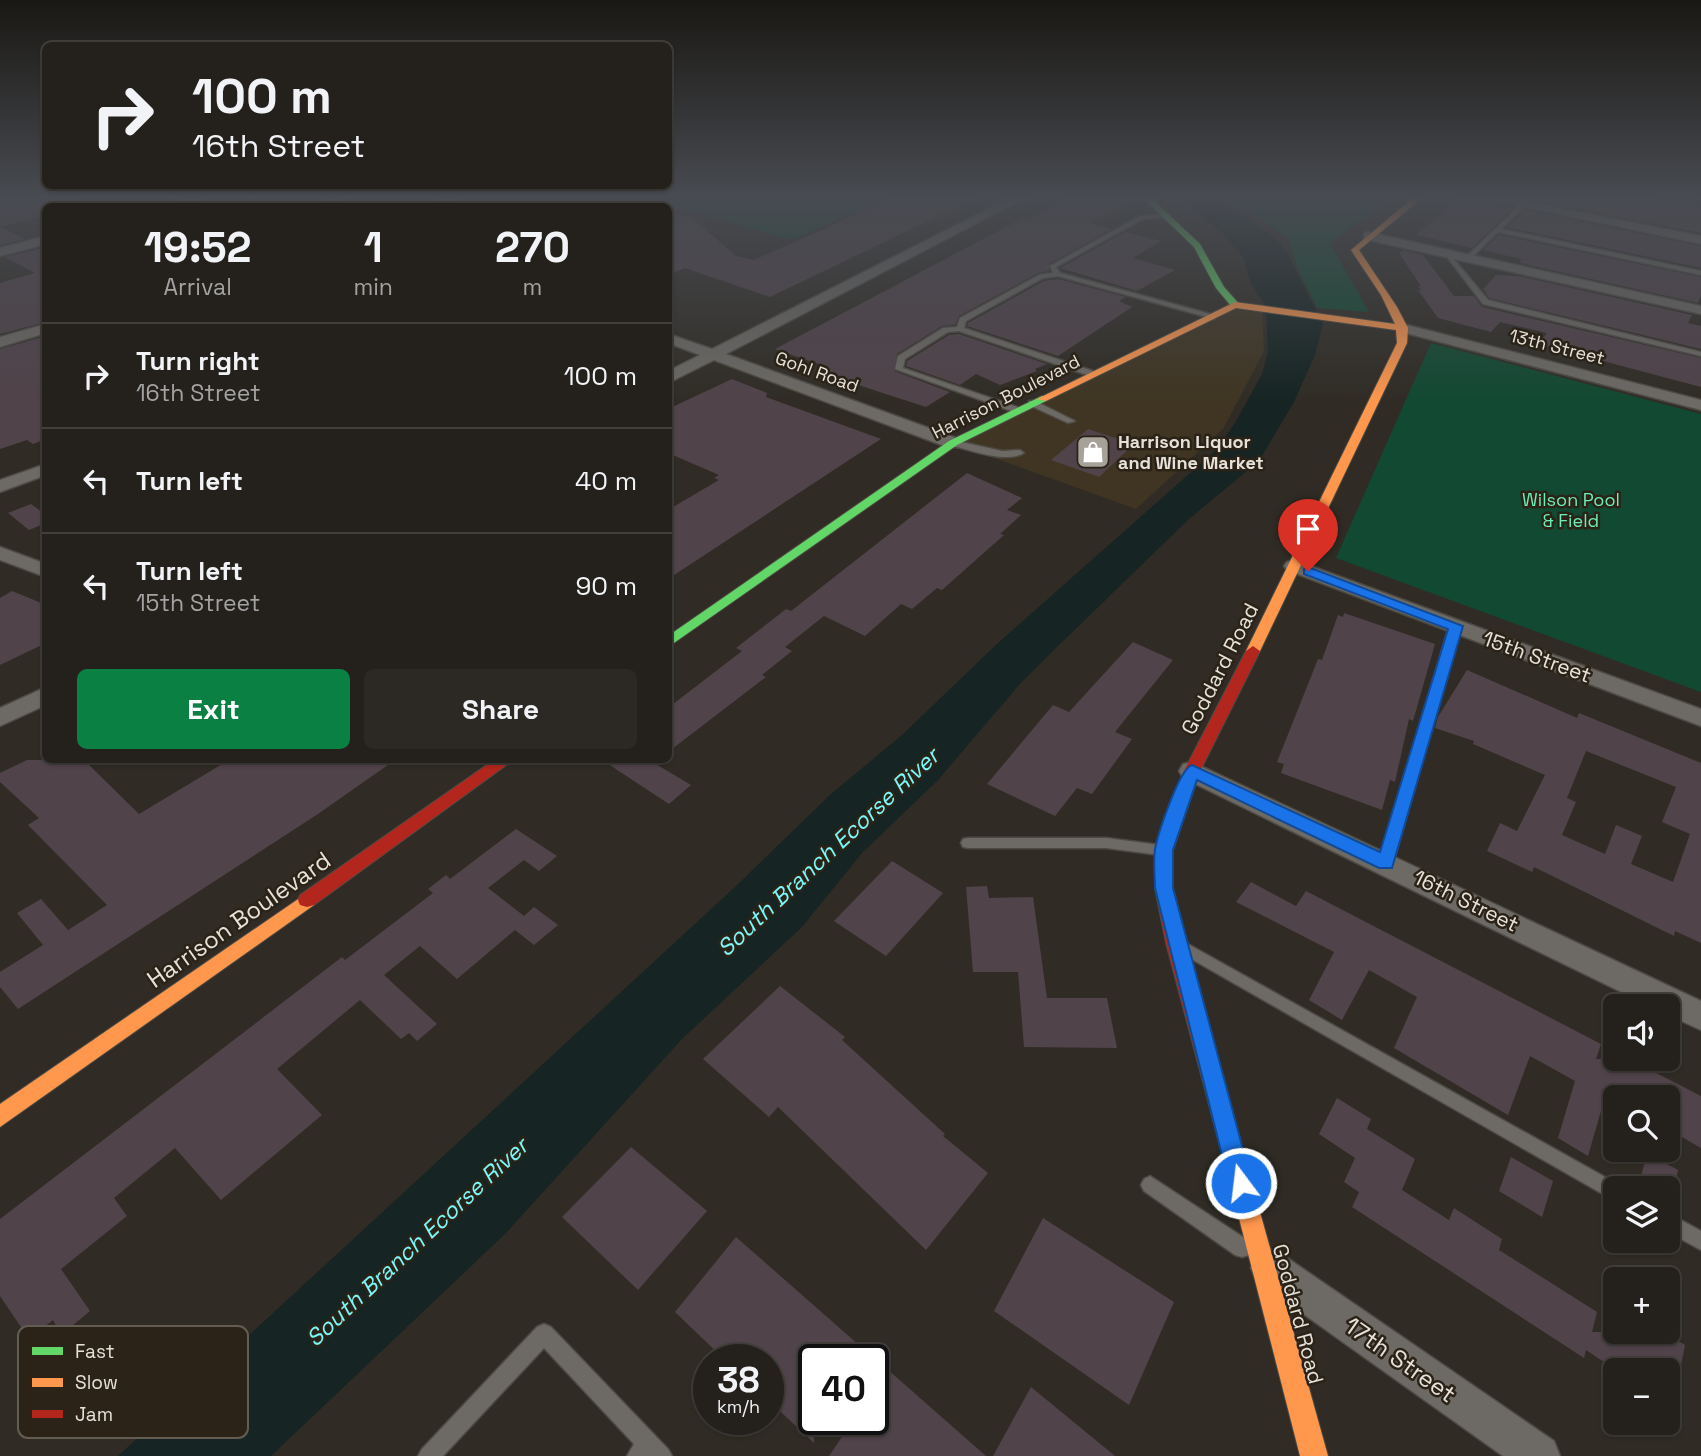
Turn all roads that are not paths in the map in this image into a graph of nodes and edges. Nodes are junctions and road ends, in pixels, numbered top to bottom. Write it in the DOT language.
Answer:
graph roads {
  1 [pos="887,266"];
  2 [pos="1054,266"];
  3 [pos="1208,266"];
  4 [pos="1365,266"];
  5 [pos="1457,266"];
  6 [pos="1504,266"];
  7 [pos="1667,266"];
  8 [pos="1701,273"];
  9 [pos="1058,274"];
  10 [pos="1234,304"];
  11 [pos="1701,310"];
  12 [pos="1211,317"];
  13 [pos="1403,328"];
  14 [pos="42,329"];
  15 [pos="960,329"];
  16 [pos="672,340"];
  17 [pos="0,342"];
  18 [pos="1701,354"];
  19 [pos="713,355"];
  20 [pos="1093,374"];
  21 [pos="672,376"];
  22 [pos="1701,405"];
  23 [pos="1025,407"];
  24 [pos="1071,421"];
  25 [pos="953,443"];
  26 [pos="1020,453"];
  27 [pos="42,470"];
  28 [pos="0,486"];
  29 [pos="0,553"];
  30 [pos="1294,566"];
  31 [pos="42,569"];
  32 [pos="1455,626"];
  33 [pos="672,640"];
  34 [pos="42,697"];
  35 [pos="0,718"];
  36 [pos="1701,718"];
  37 [pos="501,763"];
  38 [pos="1192,771"];
  39 [pos="968,843"];
  40 [pos="1164,850"];
  41 [pos="1386,863"];
  42 [pos="1176,943"];
  43 [pos="1701,1016"];
  44 [pos="0,1117"];
  45 [pos="1150,1185"];
  46 [pos="1603,1185"];
  47 [pos="1680,1229"];
  48 [pos="1701,1241"];
  49 [pos="1262,1262"];
  50 [pos="649,1452"];
  51 [pos="429,1456"];
  52 [pos="1314,1456"];
  53 [pos="1539,1456"];
  1 -- 19 [label="street"];
  2 -- 9 [label="lane"];
  3 -- 10 [label="street"];
  4 -- 13 [label="street"];
  5 -- 18 [label="lane"];
  6 -- 11 [label="street"];
  7 -- 8 [label="lane"];
  9 -- 12 [label="lane"];
  9 -- 15 [label="lane"];
  10 -- 12 [label="street, Harrison Boulevard"];
  10 -- 13 [label="street"];
  12 -- 20 [label="street, Harrison Boulevard"];
  13 -- 22 [label="street, 13th Street"];
  13 -- 30 [label="street, Goddard Road"];
  14 -- 17 [label="street"];
  15 -- 20 [label="lane"];
  15 -- 23 [label="lane"];
  16 -- 19 [label="street, Gohl Road"];
  19 -- 21 [label="street"];
  19 -- 25 [label="street, Gohl Road"];
  20 -- 23 [label="street, Harrison Boulevard"];
  23 -- 24 [label="lane"];
  23 -- 25 [label="street, Harrison Boulevard"];
  25 -- 26 [label="lane"];
  25 -- 33 [label="street, Harrison Boulevard"];
  27 -- 28 [label="street"];
  29 -- 31 [label="street"];
  30 -- 32 [label="street, 15th Street"];
  30 -- 38 [label="street, Goddard Road"];
  32 -- 36 [label="street, 15th Street"];
  32 -- 41 [label="lane"];
  34 -- 35 [label="street"];
  37 -- 44 [label="street, Harrison Boulevard"];
  38 -- 40 [label="street, Goddard Road"];
  38 -- 41 [label="street, 16th Street"];
  39 -- 40 [label="lane"];
  40 -- 42 [label="street, Goddard Road"];
  41 -- 43 [label="street, 16th Street"];
  42 -- 46 [label="lane"];
  42 -- 49 [label="street, Goddard Road"];
  45 -- 49 [label="lane"];
  47 -- 48 [label="lane"];
  49 -- 52 [label="street, Goddard Road"];
  49 -- 53 [label="street, 17th Street"];
  50 -- 51 [label="lane"];
}
